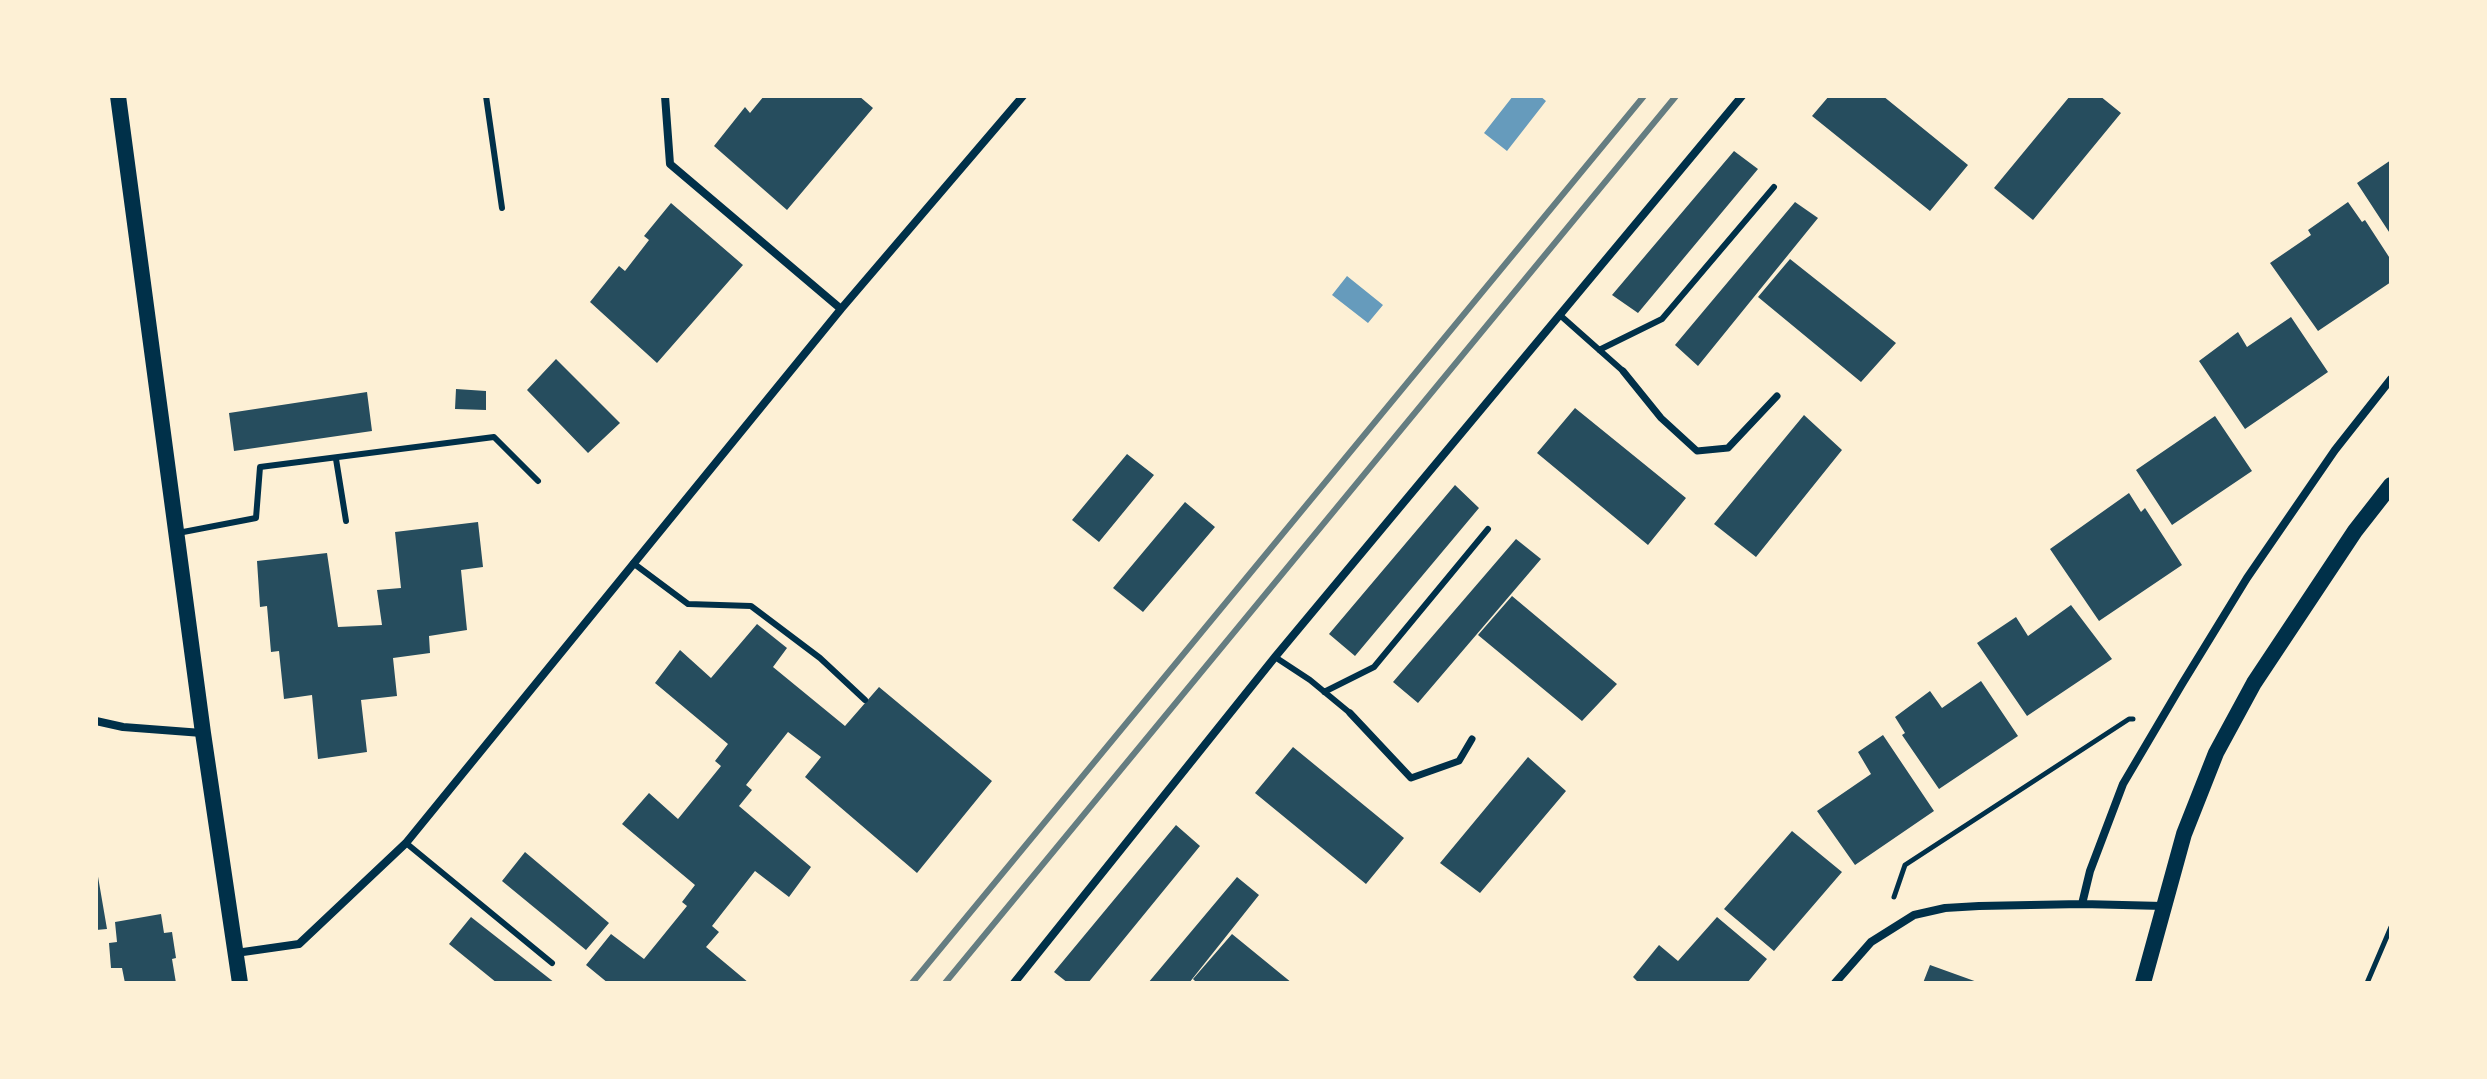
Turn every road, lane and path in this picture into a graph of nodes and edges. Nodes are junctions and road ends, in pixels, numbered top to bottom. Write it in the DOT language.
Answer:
graph roads {
  1 [pos="118,96"];
  2 [pos="486,96"];
  3 [pos="665,96"];
  4 [pos="1023,96"];
  5 [pos="1742,96"];
  6 [pos="1774,187"];
  7 [pos="502,208"];
  8 [pos="841,309"];
  9 [pos="1561,316"];
  10 [pos="1599,350"];
  11 [pos="1623,371"];
  12 [pos="2391,379"];
  13 [pos="1777,396"];
  14 [pos="336,459"];
  15 [pos="538,481"];
  16 [pos="2391,485"];
  17 [pos="346,521"];
  18 [pos="1488,529"];
  19 [pos="178,533"];
  20 [pos="633,563"];
  21 [pos="1275,657"];
  22 [pos="1324,692"];
  23 [pos="865,700"];
  24 [pos="1350,713"];
  25 [pos="2162,718"];
  26 [pos="96,721"];
  27 [pos="203,733"];
  28 [pos="1472,739"];
  29 [pos="406,843"];
  30 [pos="2082,904"];
  31 [pos="2163,906"];
  32 [pos="2391,927"];
  33 [pos="1888,931"];
  34 [pos="236,954"];
  35 [pos="552,963"];
  36 [pos="240,983"];
  37 [pos="1014,983"];
  38 [pos="1835,983"];
  39 [pos="2143,983"];
  40 [pos="2367,983"];
  1 -- 19 [label="main road"];
  2 -- 7 [label="lane"];
  3 -- 8 [label="street"];
  4 -- 8 [label="street"];
  5 -- 9 [label="street"];
  6 -- 10 [label="lane"];
  8 -- 20 [label="street"];
  9 -- 10 [label="lane"];
  9 -- 21 [label="street"];
  10 -- 11 [label="lane"];
  11 -- 13 [label="street"];
  12 -- 25 [label="street"];
  14 -- 15 [label="lane"];
  14 -- 17 [label="lane"];
  14 -- 19 [label="lane"];
  16 -- 31 [label="main road"];
  18 -- 22 [label="lane"];
  19 -- 27 [label="main road"];
  20 -- 23 [label="lane"];
  20 -- 29 [label="street"];
  21 -- 22 [label="lane"];
  21 -- 37 [label="street"];
  22 -- 24 [label="lane"];
  24 -- 28 [label="street"];
  25 -- 30 [label="street"];
  25 -- 33 [label="path"];
  26 -- 27 [label="street"];
  27 -- 34 [label="main road"];
  29 -- 34 [label="street"];
  29 -- 35 [label="lane"];
  30 -- 31 [label="street"];
  30 -- 33 [label="street"];
  31 -- 39 [label="main road"];
  32 -- 40 [label="path"];
  33 -- 38 [label="street"];
  34 -- 36 [label="main road"];
}
